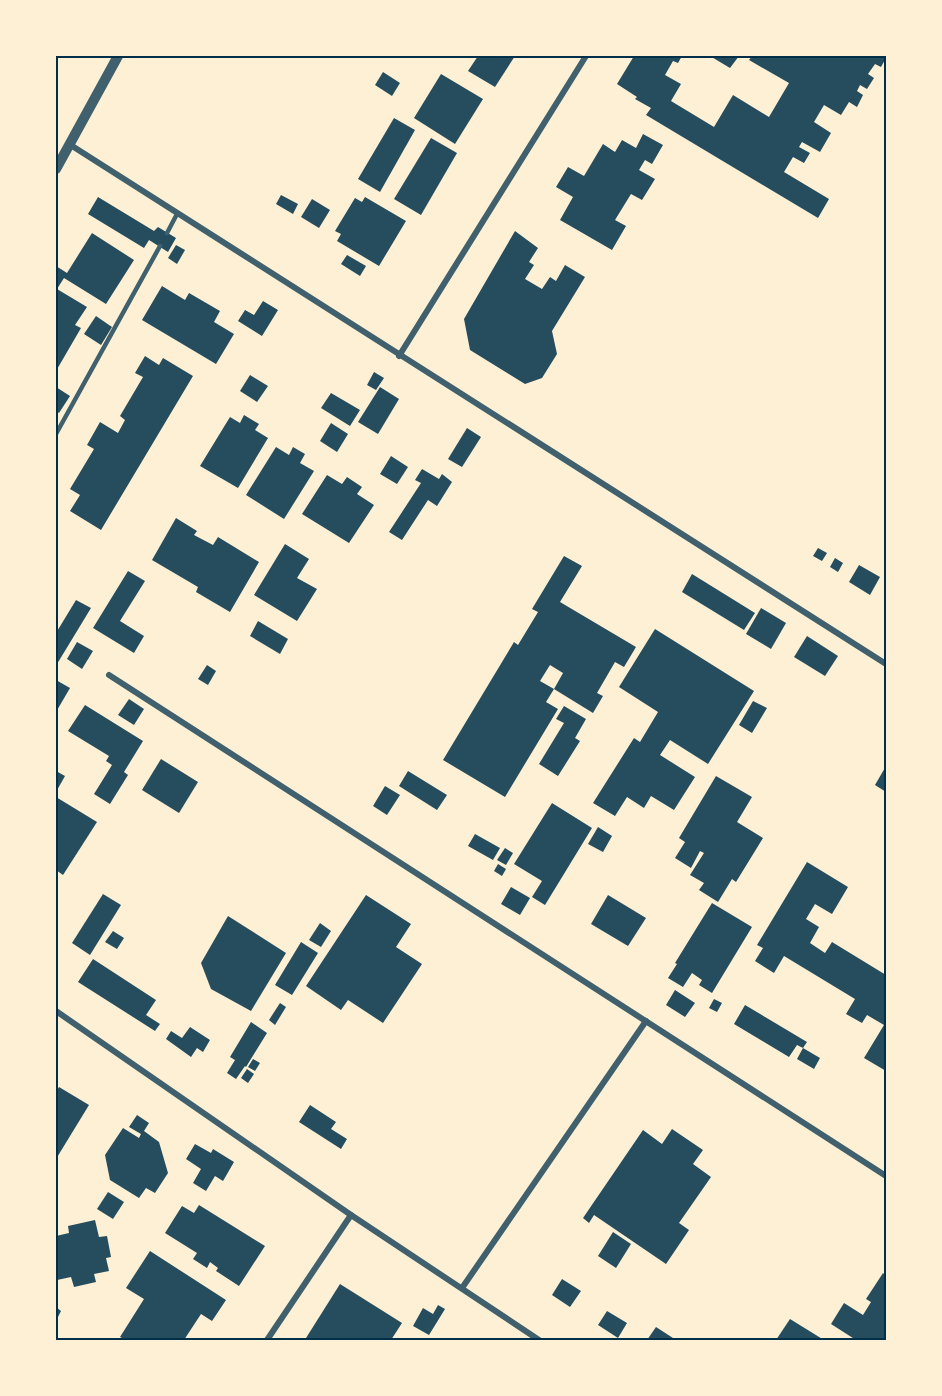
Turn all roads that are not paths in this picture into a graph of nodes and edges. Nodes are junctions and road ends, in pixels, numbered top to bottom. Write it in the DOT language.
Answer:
graph roads {
  1 [pos="118,56"];
  2 [pos="586,56"];
  3 [pos="68,144"];
  4 [pos="56,169"];
  5 [pos="177,214"];
  6 [pos="167,233"];
  7 [pos="160,246"];
  8 [pos="399,356"];
  9 [pos="56,434"];
  10 [pos="886,664"];
  11 [pos="109,675"];
  12 [pos="56,1011"];
  13 [pos="646,1021"];
  14 [pos="886,1176"];
  15 [pos="351,1215"];
  16 [pos="462,1288"];
  17 [pos="267,1341"];
  18 [pos="539,1341"];
  1 -- 3 [label="street"];
  2 -- 8 [label="street"];
  3 -- 4 [label="street"];
  3 -- 5 [label="street"];
  5 -- 6 [label="lane"];
  5 -- 8 [label="street"];
  7 -- 9 [label="lane"];
  8 -- 10 [label="street"];
  11 -- 13 [label="street"];
  12 -- 15 [label="street"];
  13 -- 14 [label="street"];
  13 -- 16 [label="street"];
  15 -- 16 [label="street"];
  15 -- 17 [label="street"];
  16 -- 18 [label="street"];
}
